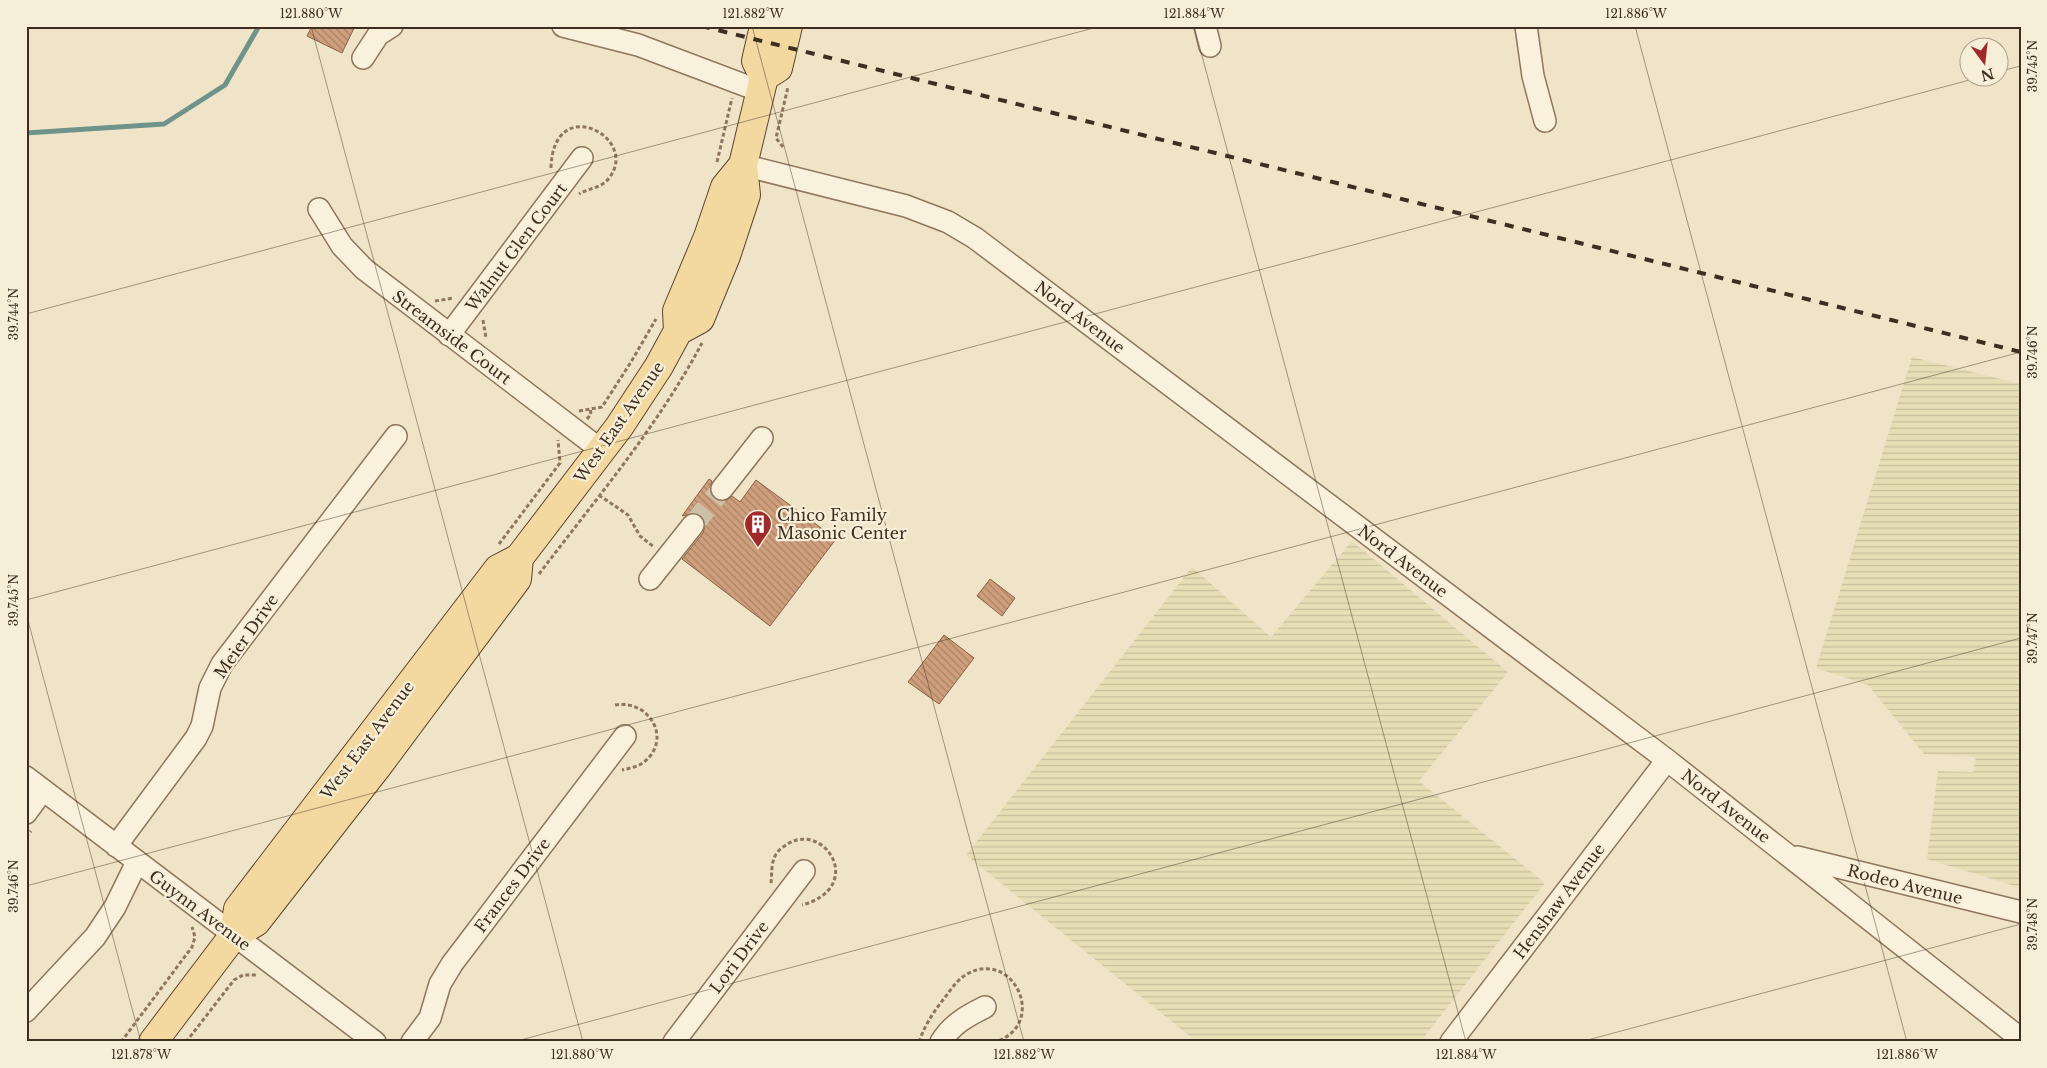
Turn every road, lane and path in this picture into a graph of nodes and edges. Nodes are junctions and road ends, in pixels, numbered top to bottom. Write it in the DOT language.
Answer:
graph roads {
  1 [pos="392,26"];
  2 [pos="563,26"];
  3 [pos="764,26"];
  4 [pos="788,26"];
  5 [pos="1526,26"];
  6 [pos="363,58"];
  7 [pos="753,82"];
  8 [pos="1545,121"];
  9 [pos="582,158"];
  10 [pos="743,165"];
  11 [pos="715,169"];
  12 [pos="549,174"];
  13 [pos="574,199"];
  14 [pos="319,209"];
  15 [pos="456,298"];
  16 [pos="433,301"];
  17 [pos="488,312"];
  18 [pos="660,312"];
  19 [pos="449,335"];
  20 [pos="705,336"];
  21 [pos="487,343"];
  22 [pos="578,411"];
  23 [pos="552,433"];
  24 [pos="396,436"];
  25 [pos="762,438"];
  26 [pos="601,450"];
  27 [pos="722,488"];
  28 [pos="599,495"];
  29 [pos="693,525"];
  30 [pos="508,552"];
  31 [pos="667,557"];
  32 [pos="650,579"];
  33 [pos="534,581"];
  34 [pos="625,736"];
  35 [pos="1666,760"];
  36 [pos="26,777"];
  37 [pos="43,790"];
  38 [pos="26,813"];
  39 [pos="116,846"];
  40 [pos="1790,856"];
  41 [pos="137,862"];
  42 [pos="804,872"];
  43 [pos="2021,912"];
  44 [pos="234,935"];
  45 [pos="259,976"];
  46 [pos="985,1006"];
  47 [pos="26,1011"];
  48 [pos="2021,1039"];
  49 [pos="153,1042"];
  50 [pos="186,1042"];
  51 [pos="375,1042"];
  52 [pos="412,1042"];
  53 [pos="674,1042"];
  54 [pos="941,1042"];
  55 [pos="1451,1042"];
  1 -- 6 [label="street"];
  2 -- 7 [label="street"];
  3 -- 7 [label="main road, West East Avenue"];
  4 -- 7 [label="main road, West East Avenue"];
  5 -- 8 [label="street"];
  7 -- 10 [label="main road, West East Avenue"];
  7 -- 11 [label="path"];
  9 -- 19 [label="street, Walnut Glen Court"];
  10 -- 26 [label="main road, West East Avenue"];
  10 -- 35 [label="street, Nord Avenue"];
  12 -- 13 [label="path"];
  14 -- 19 [label="street, Streamside Court"];
  15 -- 16 [label="path"];
  17 -- 21 [label="path"];
  18 -- 22 [label="path"];
  19 -- 26 [label="street, Streamside Court"];
  20 -- 28 [label="path"];
  23 -- 30 [label="path"];
  24 -- 39 [label="street, Meier Drive"];
  25 -- 27 [label="street"];
  26 -- 30 [label="main road, West East Avenue"];
  28 -- 31 [label="path"];
  28 -- 33 [label="path"];
  29 -- 31 [label="street"];
  30 -- 44 [label="main road, West East Avenue"];
  31 -- 32 [label="street"];
  34 -- 52 [label="street, Frances Drive"];
  35 -- 40 [label="street, Nord Avenue"];
  35 -- 55 [label="street, Henshaw Avenue"];
  36 -- 37 [label="street, Guynn Avenue"];
  37 -- 38 [label="street"];
  37 -- 39 [label="street, Guynn Avenue"];
  39 -- 41 [label="street, Guynn Avenue"];
  40 -- 43 [label="street, Rodeo Avenue"];
  40 -- 48 [label="street, Nord Avenue"];
  41 -- 44 [label="street, Guynn Avenue"];
  41 -- 47 [label="street"];
  42 -- 53 [label="street, Lori Drive"];
  44 -- 49 [label="main road, West East Avenue"];
  44 -- 51 [label="street, Guynn Avenue"];
  45 -- 50 [label="path"];
  46 -- 54 [label="street"];
}
